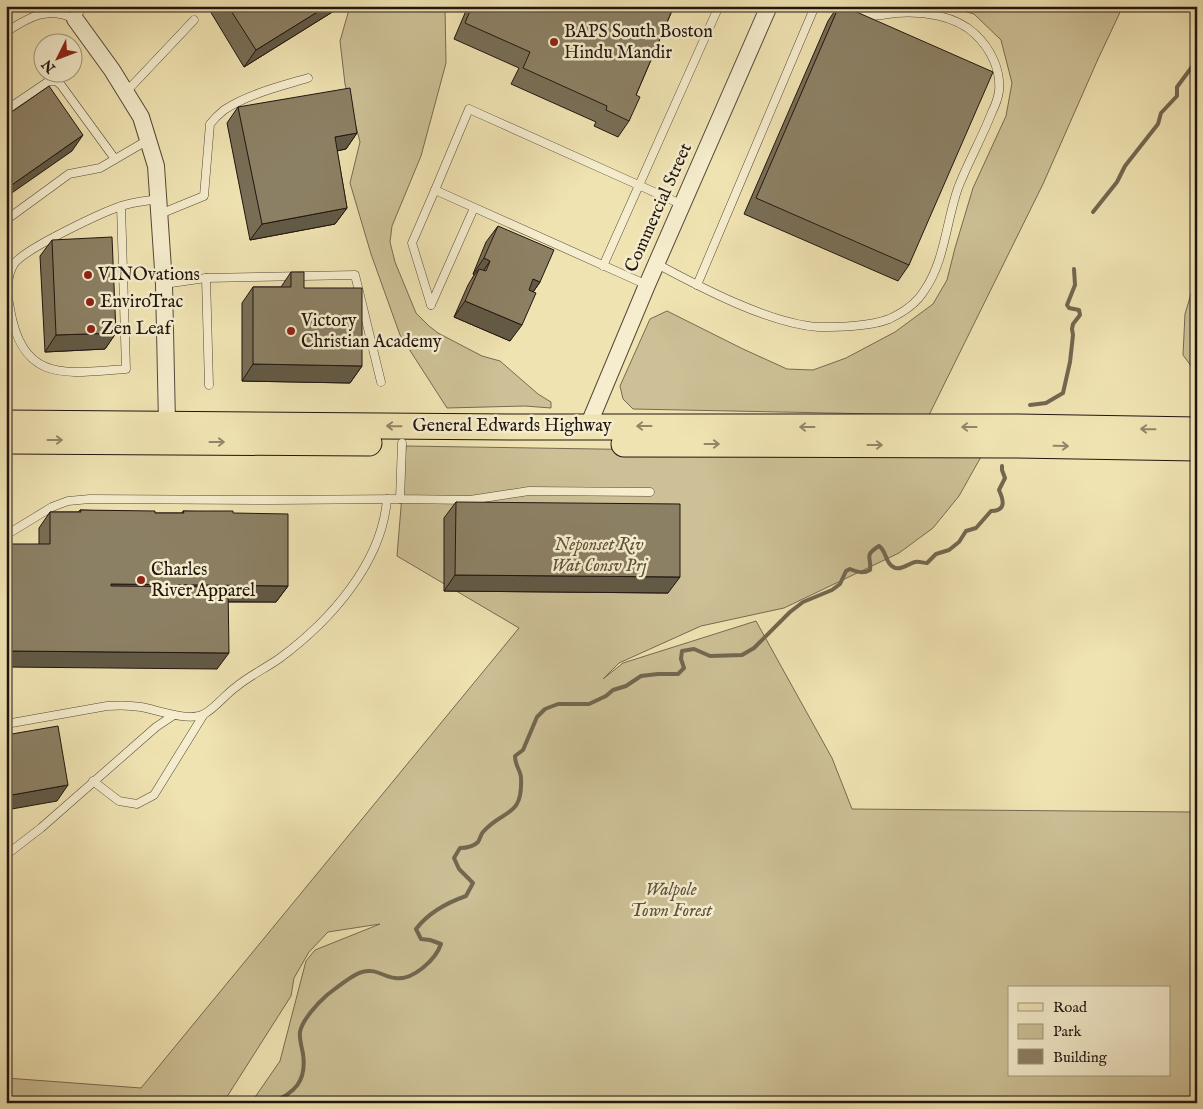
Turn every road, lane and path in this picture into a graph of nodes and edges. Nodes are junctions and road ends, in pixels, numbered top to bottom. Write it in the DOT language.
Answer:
graph roads {
  1 [pos="719,6"];
  2 [pos="815,6"];
  3 [pos="830,6"];
  4 [pos="768,7"];
  5 [pos="79,13"];
  6 [pos="194,20"];
  7 [pos="6,32"];
  8 [pos="308,78"];
  9 [pos="126,92"];
  10 [pos="6,110"];
  11 [pos="148,140"];
  12 [pos="115,159"];
  13 [pos="638,185"];
  14 [pos="435,190"];
  15 [pos="682,205"];
  16 [pos="121,206"];
  17 [pos="159,207"];
  18 [pos="474,208"];
  19 [pos="6,220"];
  20 [pos="657,264"];
  21 [pos="602,266"];
  22 [pos="206,278"];
  23 [pos="164,284"];
  24 [pos="647,285"];
  25 [pos="697,285"];
  26 [pos="380,382"];
  27 [pos="209,385"];
  28 [pos="6,423"];
  29 [pos="167,423"];
  30 [pos="588,426"];
  31 [pos="1197,430"];
  32 [pos="1015,436"];
  33 [pos="6,441"];
  34 [pos="402,443"];
  35 [pos="1197,448"];
  36 [pos="650,492"];
  37 [pos="387,499"];
  38 [pos="400,499"];
  39 [pos="6,534"];
  40 [pos="204,714"];
  41 [pos="174,715"];
  42 [pos="6,724"];
  43 [pos="93,782"];
  44 [pos="6,854"];
  1 -- 13 [label="lane"];
  2 -- 25 [label="lane"];
  3 -- 25 [label="lane"];
  4 -- 15 [label="street, Commercial Street"];
  5 -- 7 [label="lane"];
  5 -- 9 [label="street"];
  6 -- 9 [label="lane"];
  8 -- 17 [label="lane"];
  9 -- 11 [label="street"];
  10 -- 12 [label="lane"];
  11 -- 12 [label="lane"];
  11 -- 17 [label="street"];
  12 -- 19 [label="lane"];
  13 -- 14 [label="lane"];
  13 -- 15 [label="lane"];
  13 -- 21 [label="lane"];
  14 -- 18 [label="lane"];
  14 -- 18 [label="lane"];
  15 -- 20 [label="street, Commercial Street"];
  16 -- 16 [label="lane"];
  16 -- 17 [label="lane"];
  17 -- 23 [label="street"];
  18 -- 21 [label="lane"];
  20 -- 24 [label="street, Commercial Street"];
  20 -- 25 [label="lane"];
  21 -- 24 [label="lane"];
  22 -- 23 [label="lane"];
  22 -- 26 [label="lane"];
  22 -- 27 [label="lane"];
  23 -- 29 [label="street"];
  24 -- 30 [label="street, Commercial Street"];
  28 -- 29 [label="main road, General Edwards Highway"];
  30 -- 29 [label="main road, General Edwards Highway, one-way"];
  32 -- 30 [label="main road, General Edwards Highway, one-way"];
  31 -- 32 [label="main road, one-way"];
  34 -- 32 [label="main road, General Edwards Highway, one-way"];
  32 -- 35 [label="main road, one-way"];
  33 -- 34 [label="main road, General Edwards Highway, one-way"];
  34 -- 38 [label="lane"];
  36 -- 38 [label="lane"];
  37 -- 38 [label="lane"];
  37 -- 39 [label="lane"];
  37 -- 40 [label="lane"];
  40 -- 41 [label="lane"];
  40 -- 43 [label="lane"];
  41 -- 42 [label="lane"];
  41 -- 43 [label="lane"];
  43 -- 44 [label="lane"];
}
